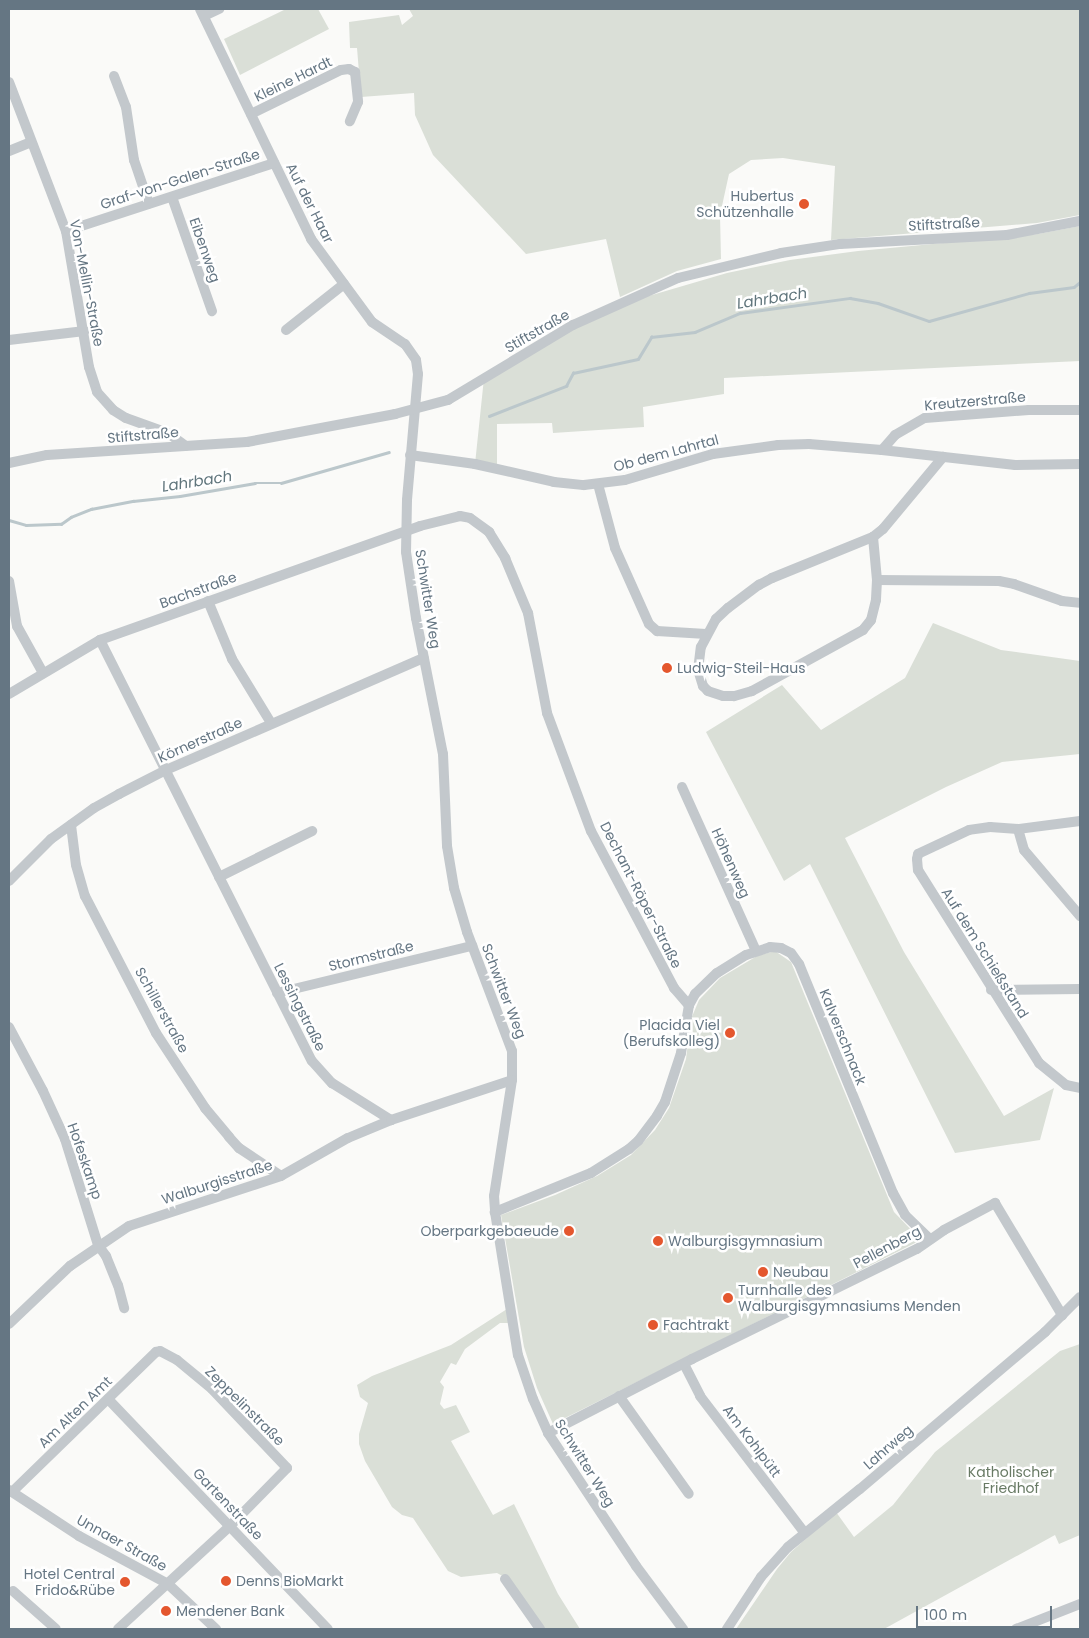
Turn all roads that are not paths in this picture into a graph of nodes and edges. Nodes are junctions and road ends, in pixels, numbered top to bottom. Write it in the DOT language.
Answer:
graph roads {
  1 [pos="219,9"];
  2 [pos="202,12"];
  3 [pos="114,76"];
  4 [pos="9,82"];
  5 [pos="251,114"];
  6 [pos="350,121"];
  7 [pos="32,142"];
  8 [pos="9,150"];
  9 [pos="274,163"];
  10 [pos="172,197"];
  11 [pos="149,204"];
  12 [pos="1080,221"];
  13 [pos="66,231"];
  14 [pos="344,284"];
  15 [pos="212,311"];
  16 [pos="286,330"];
  17 [pos="84,331"];
  18 [pos="9,340"];
  19 [pos="415,409"];
  20 [pos="1080,410"];
  21 [pos="186,446"];
  22 [pos="882,450"];
  23 [pos="410,455"];
  24 [pos="943,457"];
  25 [pos="9,463"];
  26 [pos="1080,464"];
  27 [pos="598,484"];
  28 [pos="405,532"];
  29 [pos="873,536"];
  30 [pos="877,580"];
  31 [pos="9,581"];
  32 [pos="10,594"];
  33 [pos="208,601"];
  34 [pos="1080,603"];
  35 [pos="706,634"];
  36 [pos="100,640"];
  37 [pos="424,658"];
  38 [pos="42,673"];
  39 [pos="9,694"];
  40 [pos="271,723"];
  41 [pos="166,770"];
  42 [pos="682,787"];
  43 [pos="1080,821"];
  44 [pos="71,825"];
  45 [pos="1018,829"];
  46 [pos="312,831"];
  47 [pos="219,877"];
  48 [pos="9,881"];
  49 [pos="1080,916"];
  50 [pos="472,946"];
  51 [pos="756,951"];
  52 [pos="991,990"];
  53 [pos="1080,990"];
  54 [pos="277,993"];
  55 [pos="689,1005"];
  56 [pos="9,1028"];
  57 [pos="512,1080"];
  58 [pos="1080,1088"];
  59 [pos="391,1120"];
  60 [pos="281,1176"];
  61 [pos="495,1212"];
  62 [pos="930,1240"];
  63 [pos="98,1245"];
  64 [pos="1080,1297"];
  65 [pos="124,1308"];
  66 [pos="1062,1315"];
  67 [pos="9,1324"];
  68 [pos="156,1352"];
  69 [pos="684,1364"];
  70 [pos="619,1396"];
  71 [pos="108,1399"];
  72 [pos="548,1433"];
  73 [pos="10,1491"];
  74 [pos="689,1494"];
  75 [pos="230,1526"];
  76 [pos="804,1532"];
  77 [pos="505,1579"];
  78 [pos="168,1584"];
  79 [pos="13,1591"];
  80 [pos="1080,1604"];
  81 [pos="56,1629"];
  82 [pos="118,1629"];
  83 [pos="216,1629"];
  84 [pos="328,1629"];
  85 [pos="540,1629"];
  86 [pos="683,1629"];
  87 [pos="727,1629"];
  88 [pos="1016,1629"];
  1 -- 2 [label="street, Auf der Haar"];
  2 -- 5 [label="street, Auf der Haar"];
  3 -- 11 [label="street"];
  4 -- 7 [label="street, Von-Mellin-Straße"];
  5 -- 6 [label="street, Kleine Hardt"];
  5 -- 9 [label="street, Auf der Haar"];
  7 -- 8 [label="street"];
  7 -- 13 [label="street, Von-Mellin-Straße"];
  9 -- 10 [label="street, Graf-von-Galen-Straße"];
  9 -- 14 [label="street, Auf der Haar"];
  10 -- 11 [label="street, Graf-von-Galen-Straße"];
  10 -- 15 [label="street, Eibenweg"];
  11 -- 13 [label="street, Graf-von-Galen-Straße"];
  12 -- 19 [label="street, Stiftstraße"];
  13 -- 17 [label="street, Von-Mellin-Straße"];
  14 -- 16 [label="street"];
  14 -- 19 [label="street, Auf der Haar"];
  17 -- 18 [label="street"];
  17 -- 21 [label="street, Von-Mellin-Straße"];
  19 -- 21 [label="street, Stiftstraße"];
  19 -- 23 [label="street, Schwitter Weg"];
  20 -- 22 [label="street, Kreutzerstraße"];
  21 -- 25 [label="street, Stiftstraße"];
  22 -- 24 [label="street, Ob dem Lahrtal"];
  22 -- 27 [label="street, Ob dem Lahrtal"];
  23 -- 27 [label="street, Ob dem Lahrtal"];
  23 -- 28 [label="street, Schwitter Weg"];
  24 -- 26 [label="street, Ob dem Lahrtal"];
  24 -- 29 [label="street"];
  27 -- 35 [label="street"];
  28 -- 33 [label="street, Bachstraße"];
  28 -- 37 [label="street, Schwitter Weg"];
  28 -- 55 [label="street, Dechant-Röper-Straße"];
  29 -- 30 [label="street"];
  29 -- 35 [label="street"];
  30 -- 34 [label="street"];
  30 -- 35 [label="street"];
  31 -- 32 [label="street"];
  32 -- 38 [label="street"];
  33 -- 36 [label="street, Bachstraße"];
  33 -- 40 [label="street"];
  36 -- 38 [label="street, Bachstraße"];
  36 -- 41 [label="street, Lessingstraße"];
  37 -- 40 [label="street, Körnerstraße"];
  37 -- 50 [label="street, Schwitter Weg"];
  38 -- 39 [label="street, Bachstraße"];
  40 -- 41 [label="street, Körnerstraße"];
  41 -- 44 [label="street, Körnerstraße"];
  41 -- 47 [label="street, Lessingstraße"];
  42 -- 51 [label="street, Höhenweg"];
  43 -- 45 [label="street"];
  44 -- 48 [label="street, Körnerstraße"];
  44 -- 60 [label="street, Schillerstraße"];
  45 -- 49 [label="street"];
  45 -- 52 [label="street, Auf dem Schießstand"];
  46 -- 47 [label="street"];
  47 -- 54 [label="street, Lessingstraße"];
  50 -- 54 [label="street, Stormstraße"];
  50 -- 57 [label="street, Schwitter Weg"];
  51 -- 55 [label="street, Kalverschnack"];
  51 -- 62 [label="street, Kalverschnack"];
  52 -- 53 [label="street"];
  52 -- 58 [label="street, Auf dem Schießstand"];
  54 -- 59 [label="street, Lessingstraße"];
  55 -- 61 [label="street"];
  56 -- 63 [label="street, Hofeskamp"];
  57 -- 59 [label="street, Walburgisstraße"];
  57 -- 61 [label="street, Schwitter Weg"];
  59 -- 60 [label="street, Walburgisstraße"];
  60 -- 63 [label="street, Walburgisstraße"];
  61 -- 72 [label="street, Schwitter Weg"];
  62 -- 66 [label="street, Pellenberg"];
  62 -- 69 [label="street, Pellenberg"];
  63 -- 65 [label="street, Hofeskamp"];
  63 -- 67 [label="street, Walburgisstraße"];
  64 -- 66 [label="street, Lahrweg"];
  66 -- 76 [label="street, Lahrweg"];
  68 -- 71 [label="street, Am Alten Amt"];
  68 -- 75 [label="street, Zeppelinstraße"];
  69 -- 70 [label="street, Pellenberg"];
  69 -- 76 [label="street, Am Kohlpütt"];
  70 -- 72 [label="street, Pellenberg"];
  70 -- 74 [label="street"];
  71 -- 73 [label="street, Am Alten Amt"];
  71 -- 75 [label="street, Gartenstraße"];
  72 -- 86 [label="street, Schwitter Weg"];
  73 -- 78 [label="street, Unnaer Straße"];
  75 -- 78 [label="street"];
  75 -- 84 [label="street, Gartenstraße"];
  76 -- 87 [label="street, Lahrweg"];
  77 -- 85 [label="street"];
  78 -- 82 [label="street"];
  78 -- 83 [label="street, Unnaer Straße"];
  79 -- 81 [label="street"];
  80 -- 88 [label="street"];
}
